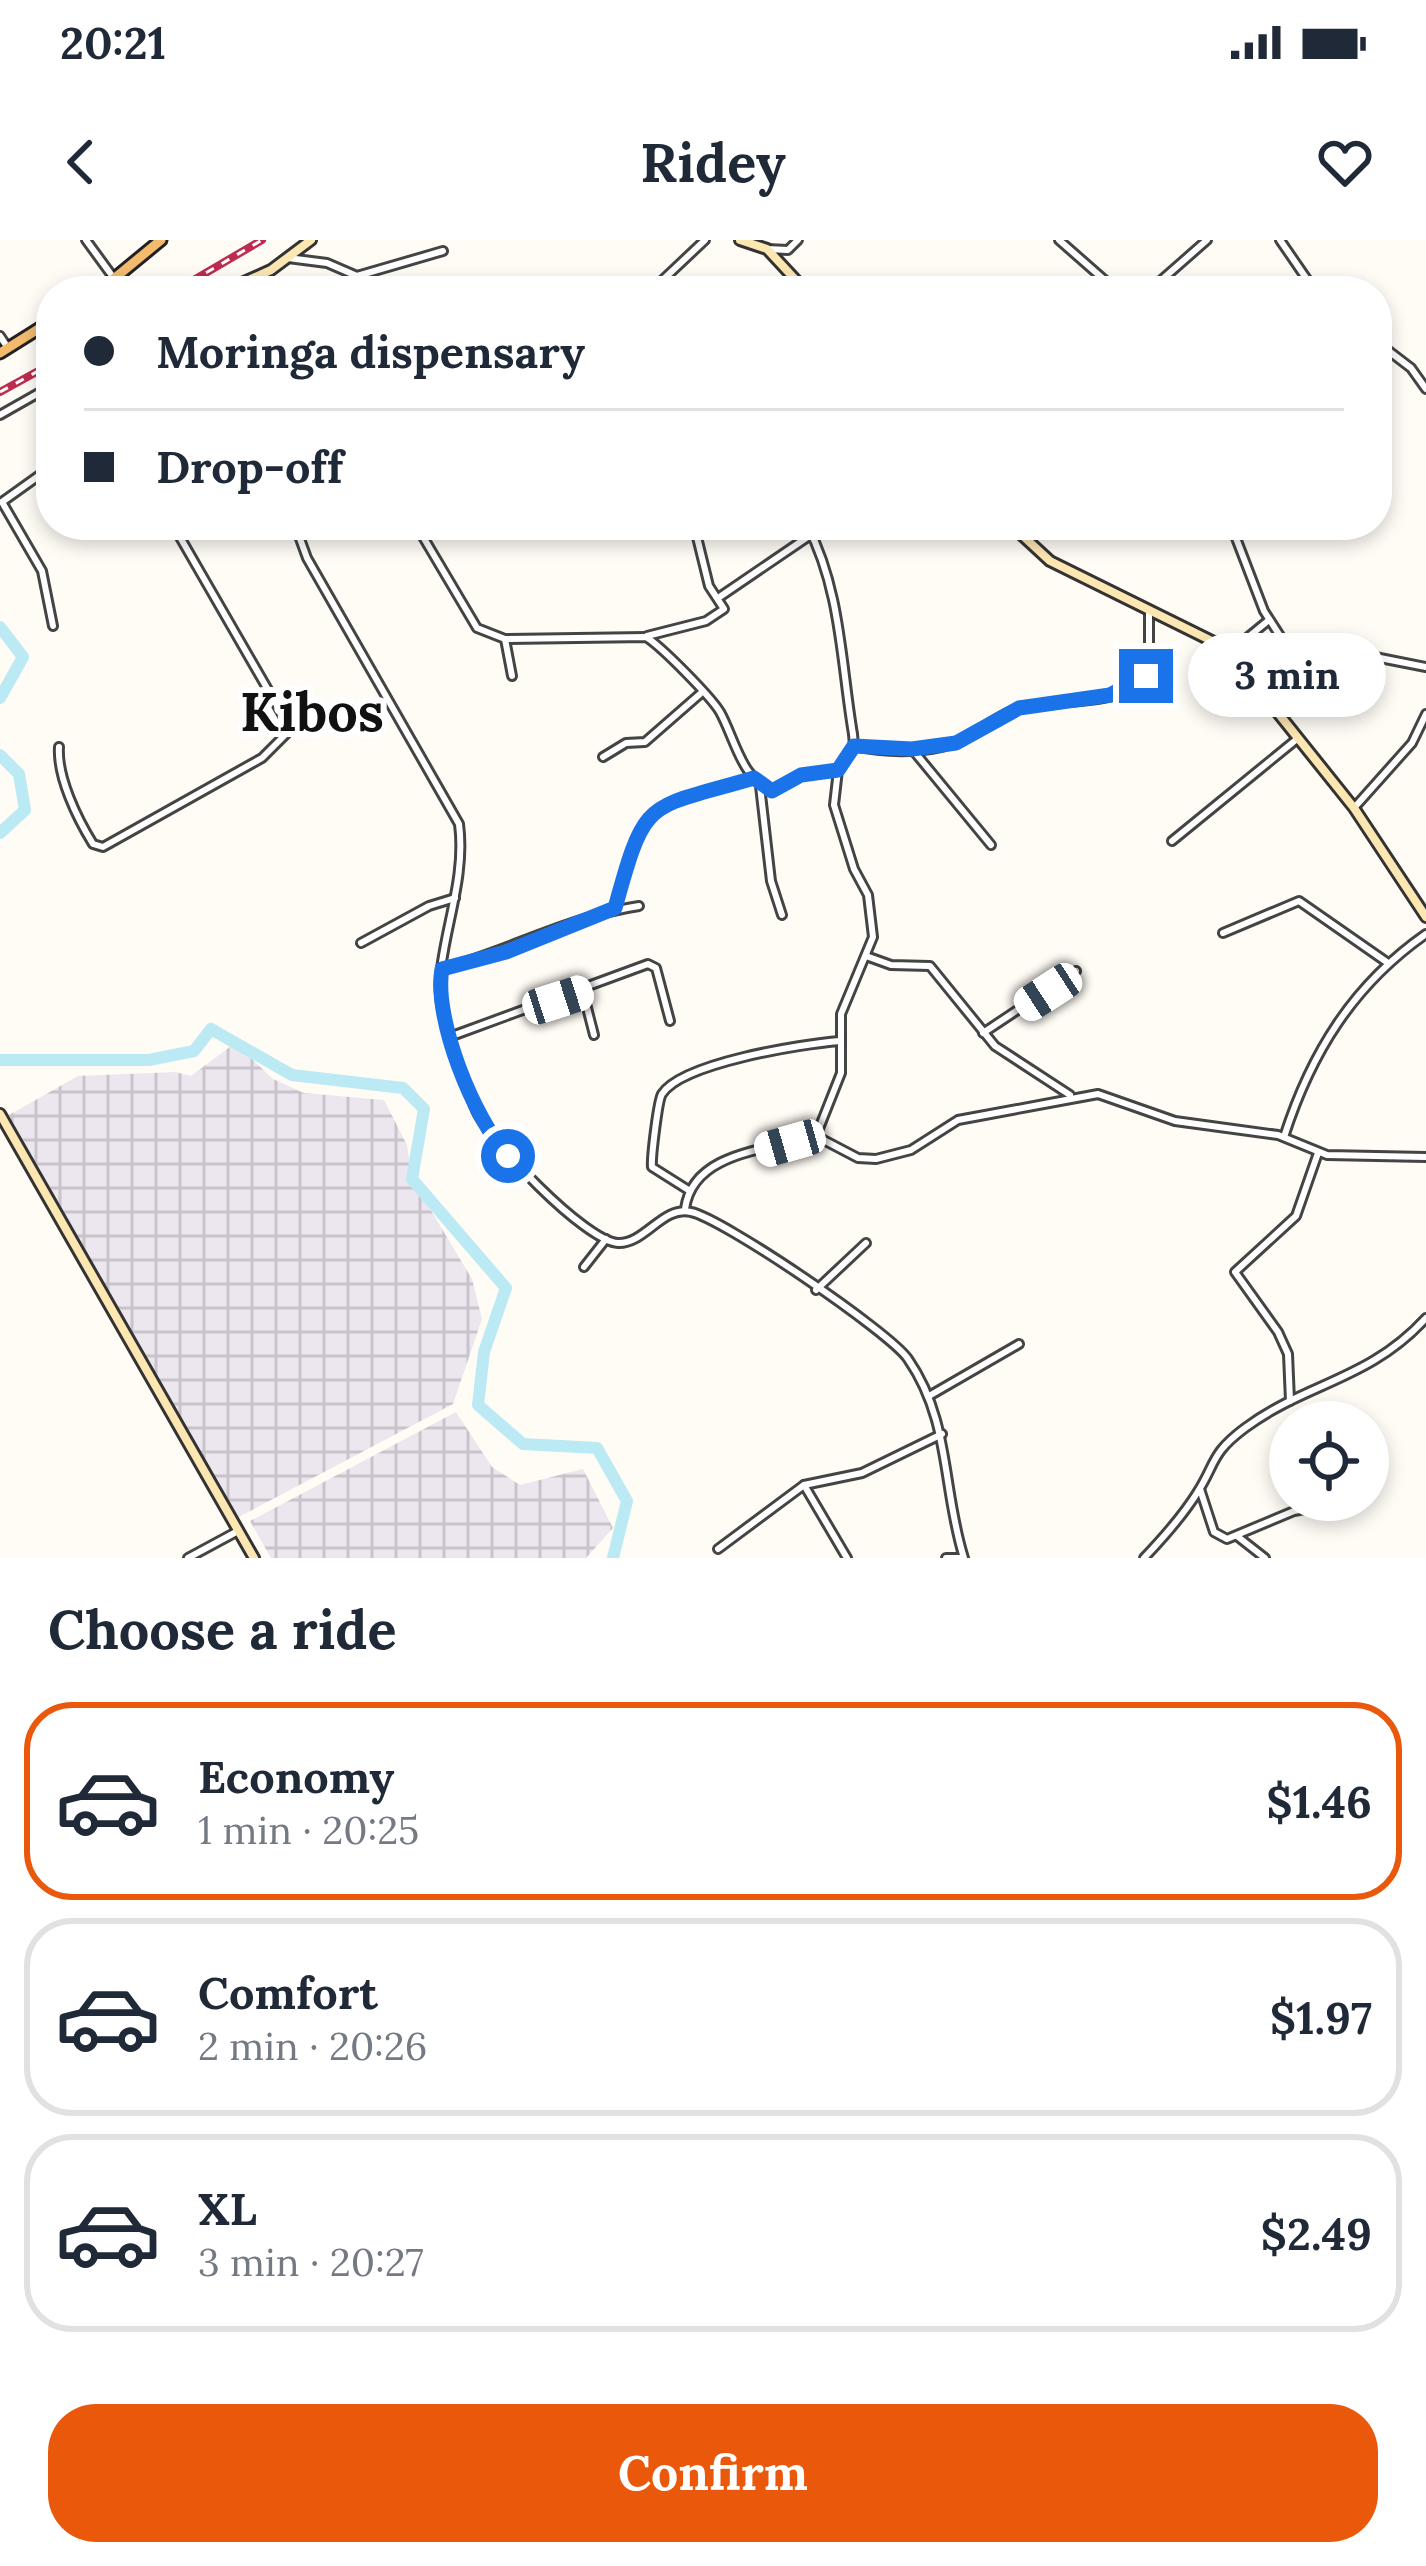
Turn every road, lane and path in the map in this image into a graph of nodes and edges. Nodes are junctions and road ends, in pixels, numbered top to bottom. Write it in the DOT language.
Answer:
graph roads {
  1 [pos="86,240"];
  2 [pos="161,240"];
  3 [pos="311,240"];
  4 [pos="705,240"];
  5 [pos="740,240"];
  6 [pos="798,240"];
  7 [pos="1059,240"];
  8 [pos="1207,240"];
  9 [pos="1284,241"];
  10 [pos="766,246"];
  11 [pos="443,251"];
  12 [pos="288,258"];
  13 [pos="361,275"];
  14 [pos="111,276"];
  15 [pos="119,276"];
  16 [pos="253,276"];
  17 [pos="667,276"];
  18 [pos="793,276"];
  19 [pos="1101,276"];
  20 [pos="1166,276"];
  21 [pos="1304,276"];
  22 [pos="36,331"];
  23 [pos="0,336"];
  24 [pos="4,351"];
  25 [pos="1392,353"];
  26 [pos="1426,389"];
  27 [pos="36,395"];
  28 [pos="0,415"];
  29 [pos="36,478"];
  30 [pos="182,540"];
  31 [pos="302,540"];
  32 [pos="425,540"];
  33 [pos="698,540"];
  34 [pos="805,540"];
  35 [pos="814,540"];
  36 [pos="1027,540"];
  37 [pos="1237,540"];
  38 [pos="720,597"];
  39 [pos="1149,613"];
  40 [pos="1269,620"];
  41 [pos="52,626"];
  42 [pos="646,637"];
  43 [pos="505,639"];
  44 [pos="1229,652"];
  45 [pos="1426,667"];
  46 [pos="512,676"];
  47 [pos="700,694"];
  48 [pos="1426,714"];
  49 [pos="1297,739"];
  50 [pos="854,746"];
  51 [pos="59,747"];
  52 [pos="912,749"];
  53 [pos="603,757"];
  54 [pos="838,770"];
  55 [pos="754,778"];
  56 [pos="760,786"];
  57 [pos="1354,808"];
  58 [pos="1172,841"];
  59 [pos="991,845"];
  60 [pos="455,898"];
  61 [pos="639,905"];
  62 [pos="615,908"];
  63 [pos="782,915"];
  64 [pos="1426,917"];
  65 [pos="1222,933"];
  66 [pos="1426,934"];
  67 [pos="361,943"];
  68 [pos="866,956"];
  69 [pos="1388,963"];
  70 [pos="442,969"];
  71 [pos="1076,971"];
  72 [pos="583,992"];
  73 [pos="670,1022"];
  74 [pos="983,1033"];
  75 [pos="594,1035"];
  76 [pos="452,1036"];
  77 [pos="840,1041"];
  78 [pos="1073,1097"];
  79 [pos="0,1114"];
  80 [pos="817,1136"];
  81 [pos="1284,1138"];
  82 [pos="1318,1153"];
  83 [pos="1426,1157"];
  84 [pos="689,1191"];
  85 [pos="685,1210"];
  86 [pos="606,1239"];
  87 [pos="866,1244"];
  88 [pos="584,1267"];
  89 [pos="816,1290"];
  90 [pos="1426,1318"];
  91 [pos="1019,1344"];
  92 [pos="929,1396"];
  93 [pos="1290,1401"];
  94 [pos="1269,1413"];
  95 [pos="943,1434"];
  96 [pos="804,1485"];
  97 [pos="1200,1489"];
  98 [pos="1271,1521"];
  99 [pos="238,1531"];
  100 [pos="1237,1536"];
  101 [pos="718,1549"];
  102 [pos="188,1558"];
  103 [pos="254,1558"];
  104 [pos="847,1558"];
  105 [pos="946,1558"];
  106 [pos="1144,1558"];
  107 [pos="1264,1558"];
  1 -- 14 [label="street"];
  2 -- 15 [label="main road"];
  3 -- 12 [label="street"];
  4 -- 17 [label="street"];
  5 -- 10 [label="street"];
  6 -- 10 [label="street"];
  7 -- 19 [label="street"];
  8 -- 20 [label="street"];
  9 -- 21 [label="street"];
  10 -- 18 [label="street"];
  11 -- 13 [label="street"];
  12 -- 13 [label="street"];
  12 -- 16 [label="street"];
  22 -- 24 [label="main road"];
  23 -- 24 [label="street"];
  25 -- 26 [label="street"];
  27 -- 28 [label="street"];
  29 -- 41 [label="street"];
  30 -- 51 [label="street"];
  31 -- 60 [label="street"];
  32 -- 43 [label="street"];
  33 -- 38 [label="street"];
  34 -- 38 [label="street"];
  35 -- 50 [label="street"];
  36 -- 39 [label="street"];
  37 -- 40 [label="street"];
  38 -- 42 [label="street"];
  39 -- 44 [label="street"];
  39 -- 52 [label="street"];
  40 -- 44 [label="street"];
  40 -- 45 [label="street"];
  42 -- 43 [label="street"];
  42 -- 47 [label="street"];
  43 -- 46 [label="street"];
  44 -- 49 [label="street"];
  47 -- 53 [label="street"];
  47 -- 55 [label="street"];
  48 -- 57 [label="street"];
  49 -- 57 [label="street"];
  49 -- 58 [label="street"];
  50 -- 52 [label="street"];
  50 -- 54 [label="street"];
  52 -- 59 [label="street"];
  54 -- 56 [label="street"];
  54 -- 68 [label="street"];
  55 -- 56 [label="street"];
  55 -- 62 [label="street"];
  56 -- 63 [label="street"];
  57 -- 64 [label="street"];
  60 -- 67 [label="street"];
  60 -- 70 [label="street"];
  61 -- 62 [label="street"];
  62 -- 70 [label="street"];
  65 -- 69 [label="street"];
  66 -- 69 [label="street"];
  68 -- 74 [label="street"];
  68 -- 77 [label="street"];
  69 -- 81 [label="street"];
  70 -- 76 [label="street"];
  71 -- 74 [label="street"];
  72 -- 73 [label="street"];
  72 -- 75 [label="street"];
  72 -- 76 [label="street"];
  74 -- 78 [label="street"];
  76 -- 86 [label="street"];
  77 -- 80 [label="street"];
  77 -- 84 [label="street"];
  78 -- 80 [label="street"];
  78 -- 81 [label="street"];
  79 -- 99 [label="street"];
  80 -- 84 [label="street"];
  81 -- 82 [label="street"];
  82 -- 83 [label="street"];
  82 -- 93 [label="street"];
  84 -- 85 [label="street"];
  85 -- 86 [label="street"];
  85 -- 89 [label="street"];
  86 -- 88 [label="street"];
  87 -- 89 [label="street"];
  89 -- 92 [label="street"];
  90 -- 93 [label="street"];
  91 -- 92 [label="street"];
  92 -- 95 [label="street"];
  94 -- 97 [label="street"];
  95 -- 96 [label="street"];
  95 -- 105 [label="street"];
  96 -- 101 [label="street"];
  96 -- 104 [label="street"];
  97 -- 100 [label="street"];
  97 -- 106 [label="street"];
  98 -- 100 [label="street"];
  99 -- 102 [label="street"];
  99 -- 103 [label="street"];
  100 -- 107 [label="street"];
}
